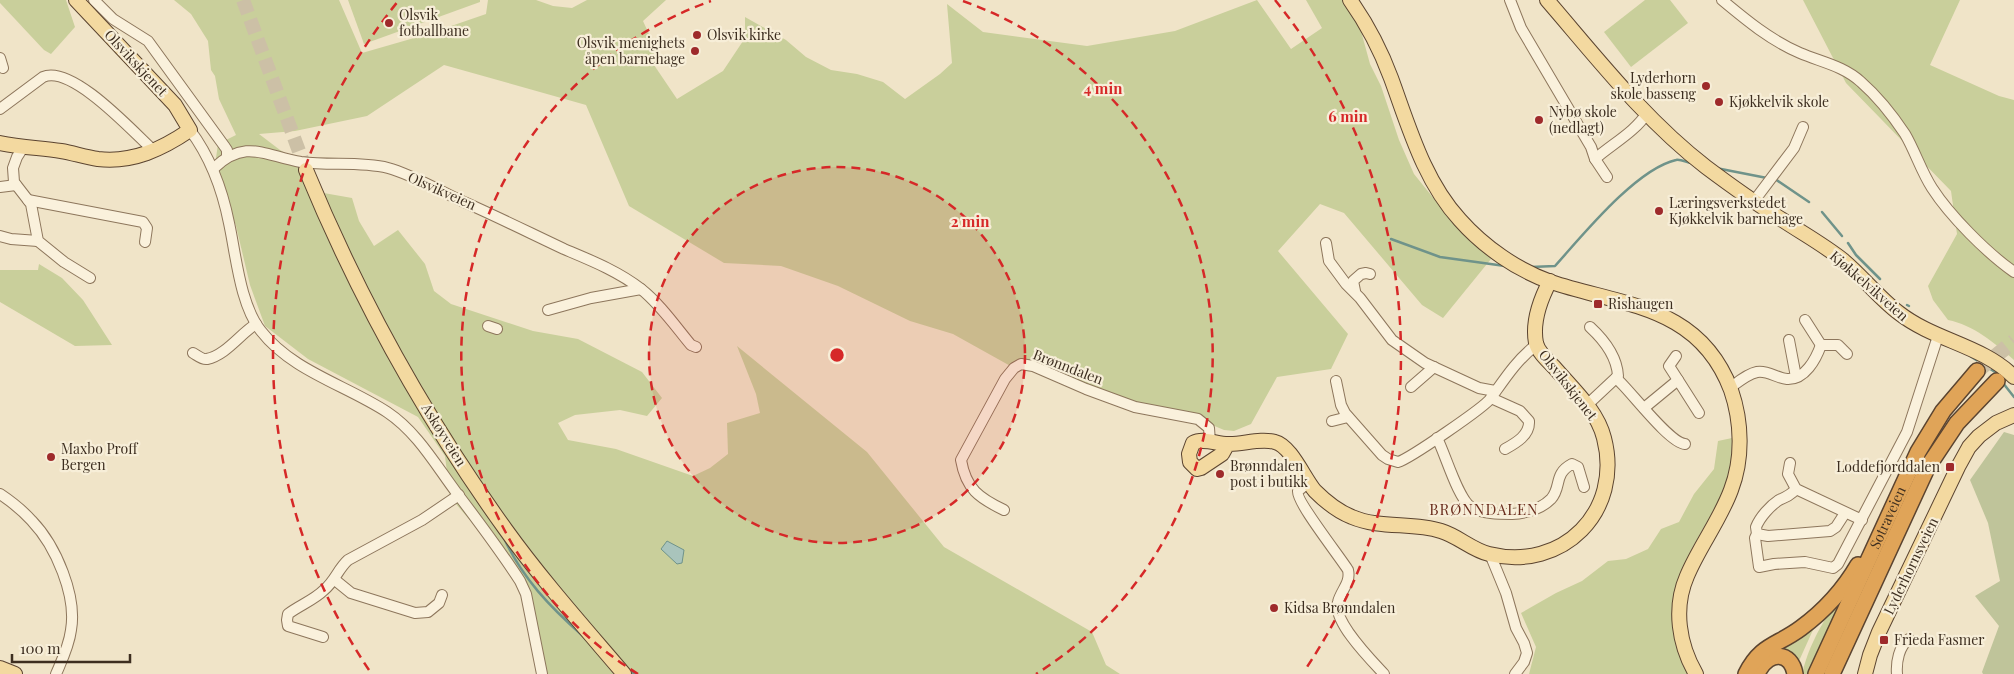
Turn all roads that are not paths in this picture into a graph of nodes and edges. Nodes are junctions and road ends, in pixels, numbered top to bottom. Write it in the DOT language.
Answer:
graph roads {
  1 [pos="76,0"];
  2 [pos="94,0"];
  3 [pos="1350,0"];
  4 [pos="1510,0"];
  5 [pos="1547,0"];
  6 [pos="1722,0"];
  7 [pos="0,110"];
  8 [pos="1647,113"];
  9 [pos="1803,127"];
  10 [pos="190,130"];
  11 [pos="0,143"];
  12 [pos="24,146"];
  13 [pos="154,151"];
  14 [pos="227,157"];
  15 [pos="1595,159"];
  16 [pos="214,168"];
  17 [pos="306,170"];
  18 [pos="1607,177"];
  19 [pos="16,185"];
  20 [pos="0,187"];
  21 [pos="28,200"];
  22 [pos="1754,200"];
  23 [pos="0,236"];
  24 [pos="38,241"];
  25 [pos="145,242"];
  26 [pos="1326,243"];
  27 [pos="2014,272"];
  28 [pos="1370,274"];
  29 [pos="90,278"];
  30 [pos="1550,281"];
  31 [pos="641,289"];
  32 [pos="1355,291"];
  33 [pos="548,310"];
  34 [pos="1805,320"];
  35 [pos="256,324"];
  36 [pos="1590,327"];
  37 [pos="1938,336"];
  38 [pos="1789,340"];
  39 [pos="1536,345"];
  40 [pos="1821,345"];
  41 [pos="696,347"];
  42 [pos="193,353"];
  43 [pos="1847,354"];
  44 [pos="1676,356"];
  45 [pos="1434,367"];
  46 [pos="1976,371"];
  47 [pos="1796,377"];
  48 [pos="2014,377"];
  49 [pos="1616,378"];
  50 [pos="1678,380"];
  51 [pos="1336,381"];
  52 [pos="1997,381"];
  53 [pos="1411,387"];
  54 [pos="1730,388"];
  55 [pos="1493,395"];
  56 [pos="1587,405"];
  57 [pos="1644,408"];
  58 [pos="1699,413"];
  59 [pos="2014,415"];
  60 [pos="1348,417"];
  61 [pos="1332,421"];
  62 [pos="2014,425"];
  63 [pos="1437,438"];
  64 [pos="1210,442"];
  65 [pos="1685,444"];
  66 [pos="1227,445"];
  67 [pos="1505,449"];
  68 [pos="1962,460"];
  69 [pos="1790,463"];
  70 [pos="1309,482"];
  71 [pos="1584,487"];
  72 [pos="1796,490"];
  73 [pos="0,494"];
  74 [pos="459,495"];
  75 [pos="1004,510"];
  76 [pos="1845,513"];
  77 [pos="1888,517"];
  78 [pos="1862,520"];
  79 [pos="1757,534"];
  80 [pos="1490,554"];
  81 [pos="335,580"];
  82 [pos="442,595"];
  83 [pos="323,637"];
  84 [pos="1908,638"];
  85 [pos="0,668"];
  86 [pos="1835,671"];
  87 [pos="15,674"];
  88 [pos="56,674"];
  89 [pos="542,674"];
  90 [pos="624,674"];
  91 [pos="1384,674"];
  92 [pos="1515,674"];
  93 [pos="1696,674"];
  94 [pos="1746,674"];
  95 [pos="1757,674"];
  96 [pos="1795,674"];
  97 [pos="1816,674"];
  98 [pos="1865,674"];
  99 [pos="1897,674"];
  1 -- 10 [label="main road, Olsvikskjenet"];
  2 -- 14 [label="street"];
  3 -- 30 [label="main road"];
  4 -- 15 [label="street"];
  5 -- 8 [label="main road, Kjøkkelvikveien"];
  6 -- 27 [label="street"];
  7 -- 13 [label="street"];
  8 -- 15 [label="street"];
  8 -- 22 [label="main road, Kjøkkelvikveien"];
  9 -- 22 [label="street"];
  10 -- 13 [label="main road"];
  10 -- 16 [label="street"];
  11 -- 12 [label="main road"];
  12 -- 13 [label="main road"];
  12 -- 19 [label="street"];
  14 -- 16 [label="street, Olsvikveien"];
  14 -- 31 [label="street, Olsvikveien"];
  15 -- 18 [label="street"];
  16 -- 35 [label="street"];
  17 -- 90 [label="main road, Askøyveien"];
  19 -- 20 [label="street"];
  19 -- 21 [label="street"];
  21 -- 24 [label="street"];
  21 -- 25 [label="street"];
  22 -- 37 [label="main road, Kjøkkelvikveien"];
  23 -- 24 [label="street"];
  24 -- 29 [label="street"];
  26 -- 32 [label="street"];
  28 -- 32 [label="street"];
  30 -- 39 [label="main road, Olsvikskjenet"];
  30 -- 54 [label="main road"];
  31 -- 33 [label="street"];
  31 -- 41 [label="street, Olsvikveien"];
  32 -- 45 [label="street"];
  34 -- 40 [label="street"];
  35 -- 42 [label="street"];
  35 -- 74 [label="street"];
  36 -- 49 [label="street"];
  37 -- 48 [label="main road, Kjøkkelvikveien"];
  37 -- 78 [label="street"];
  38 -- 47 [label="street"];
  39 -- 55 [label="street"];
  39 -- 56 [label="main road, Olsvikskjenet"];
  40 -- 43 [label="street"];
  40 -- 47 [label="street"];
  44 -- 50 [label="street"];
  45 -- 53 [label="street"];
  45 -- 55 [label="street"];
  46 -- 77 [label="highway, Sotraveien"];
  47 -- 54 [label="street"];
  49 -- 56 [label="street"];
  49 -- 57 [label="street"];
  50 -- 57 [label="street"];
  50 -- 58 [label="street"];
  51 -- 60 [label="street"];
  52 -- 86 [label="highway, Sotraveien"];
  54 -- 93 [label="main road"];
  55 -- 63 [label="street"];
  55 -- 67 [label="street"];
  56 -- 80 [label="main road, Olsvikskjenet"];
  57 -- 65 [label="street"];
  59 -- 68 [label="main road, Lyderhornsveien"];
  60 -- 61 [label="street"];
  60 -- 63 [label="street"];
  62 -- 68 [label="main road, Lyderhornsveien"];
  63 -- 71 [label="street"];
  64 -- 66 [label="main road, Olsvikskjenet"];
  64 -- 66 [label="main road"];
  64 -- 75 [label="street, Brønndalen"];
  66 -- 70 [label="main road, Olsvikskjenet"];
  68 -- 98 [label="main road, Lyderhornsveien"];
  69 -- 72 [label="street"];
  70 -- 80 [label="main road, Olsvikskjenet"];
  70 -- 91 [label="street"];
  72 -- 76 [label="street"];
  72 -- 79 [label="street"];
  73 -- 88 [label="street"];
  74 -- 81 [label="street"];
  74 -- 89 [label="street"];
  76 -- 78 [label="street"];
  76 -- 79 [label="street"];
  77 -- 94 [label="highway"];
  77 -- 97 [label="highway, Sotraveien"];
  78 -- 79 [label="street"];
  80 -- 92 [label="street"];
  81 -- 82 [label="street"];
  81 -- 83 [label="street"];
  84 -- 99 [label="street"];
  85 -- 87 [label="main road"];
  95 -- 96 [label="highway"];
}
